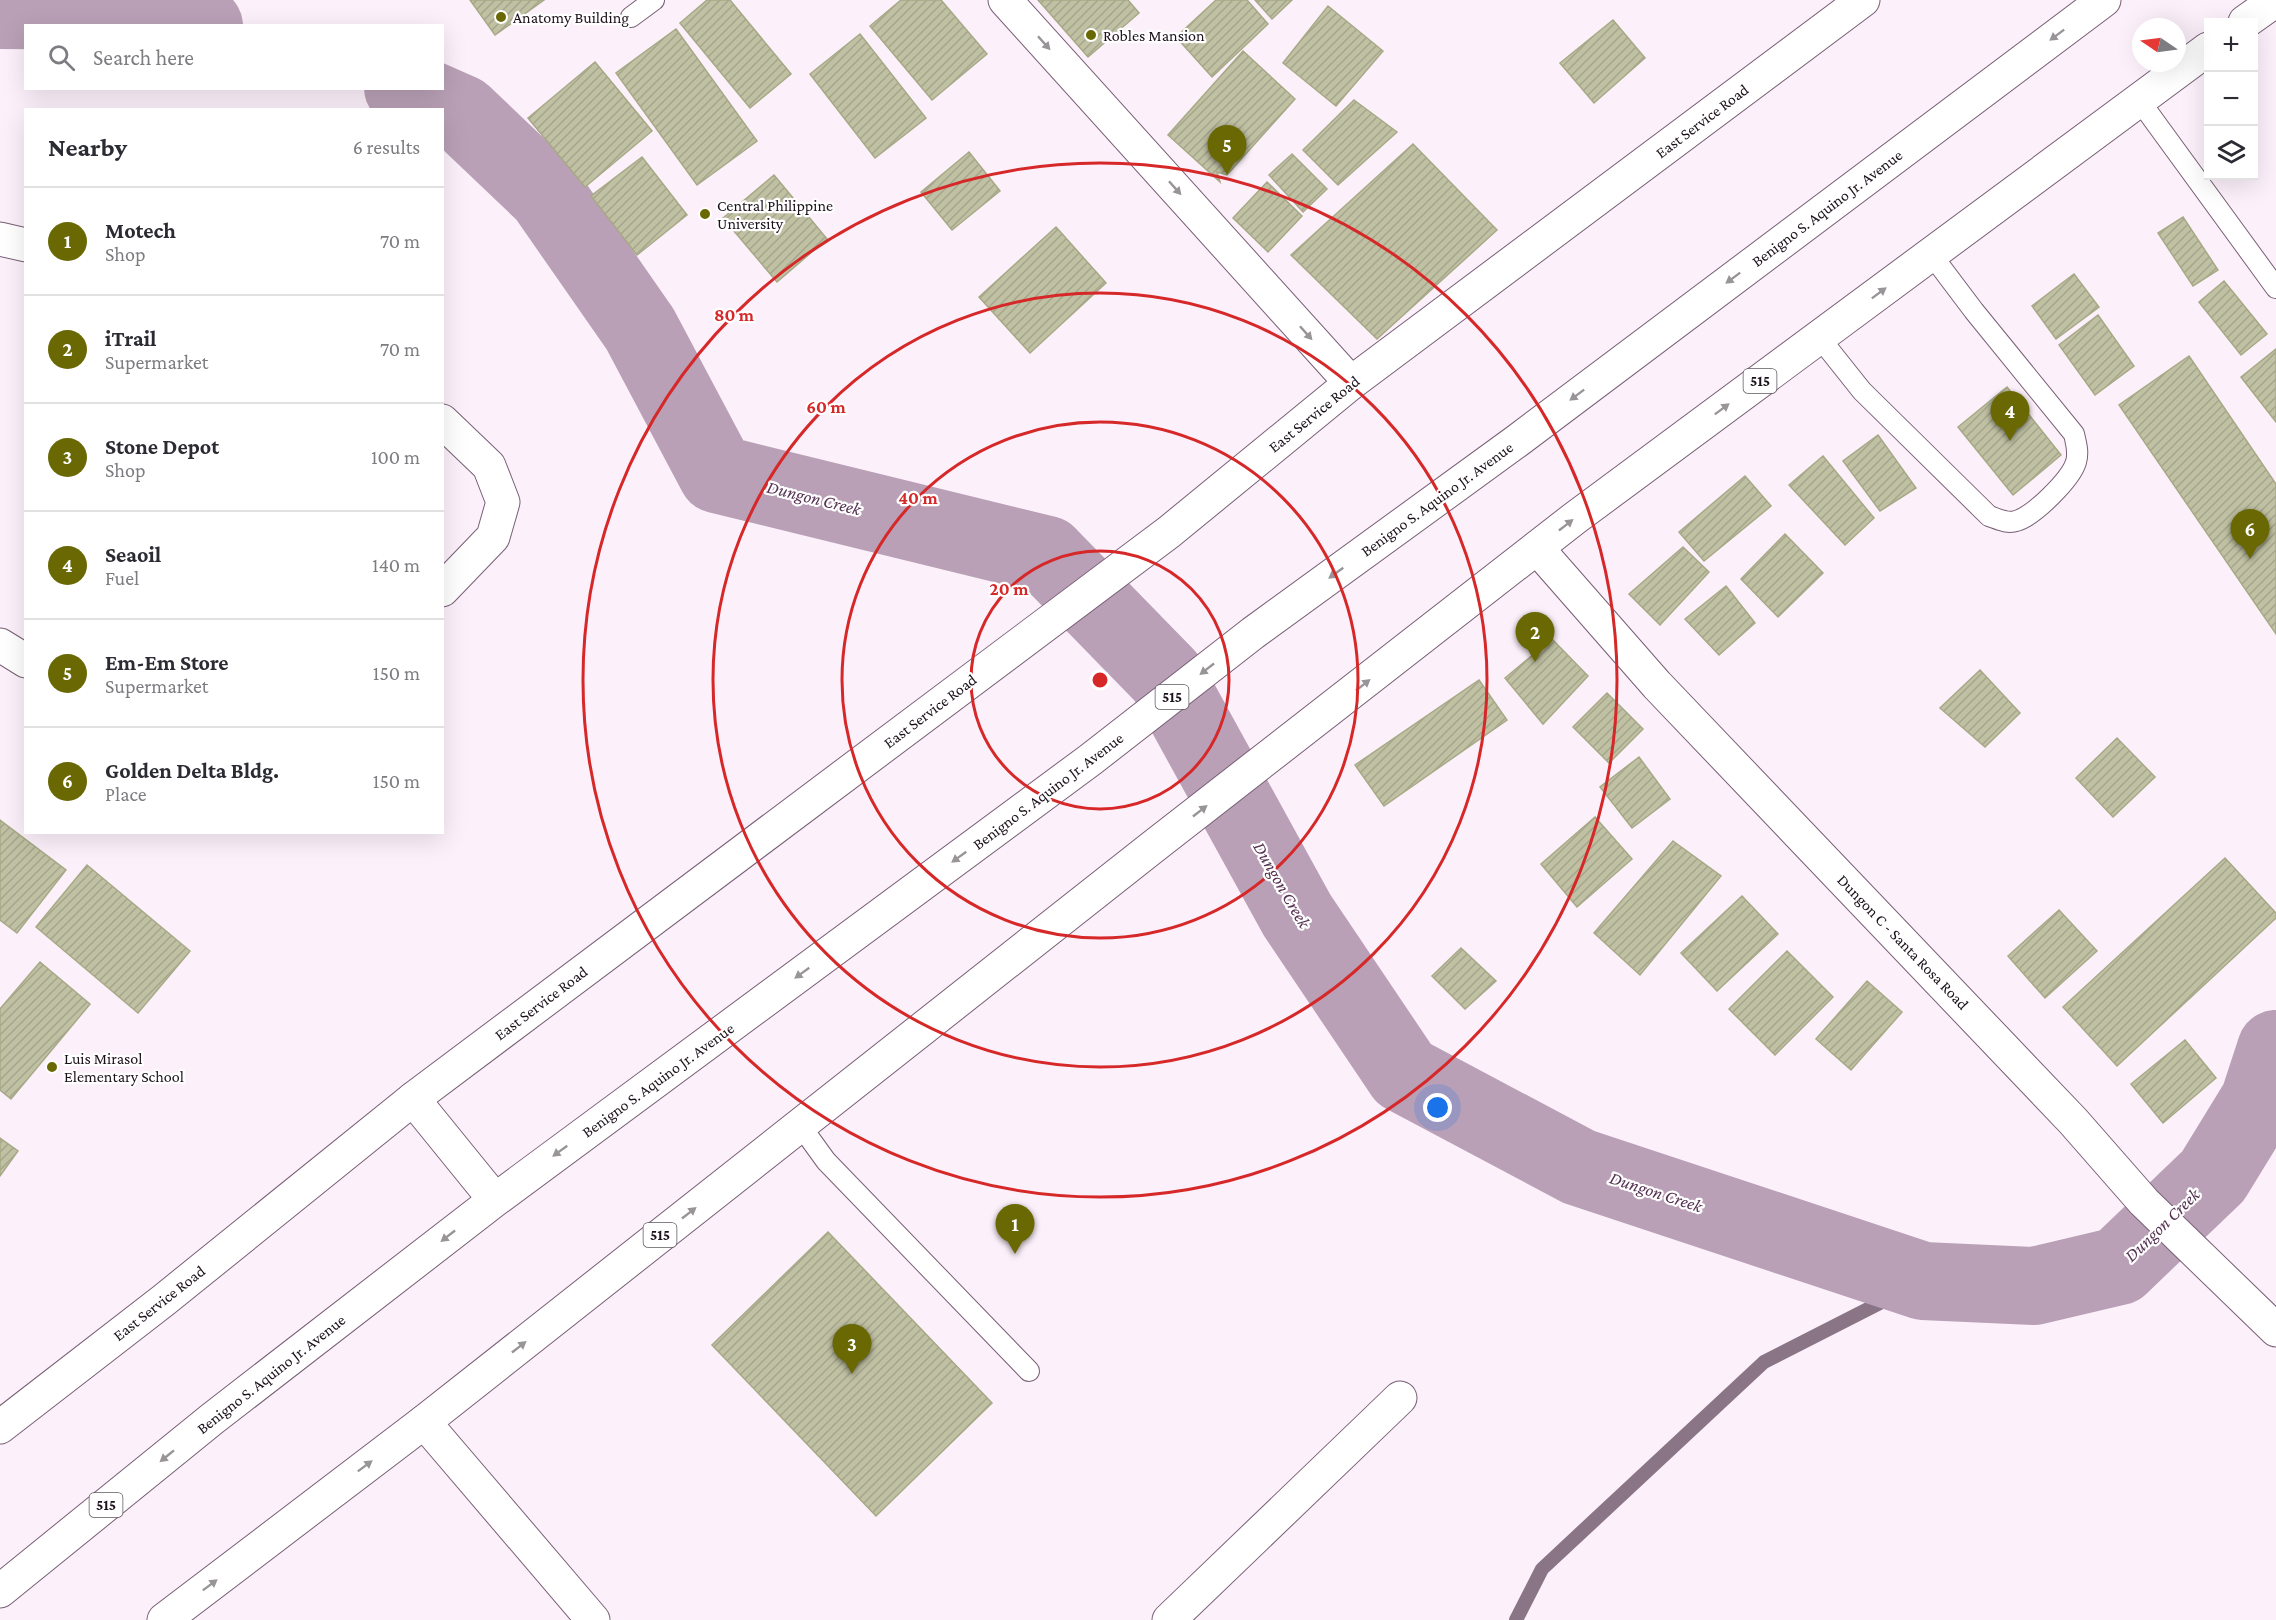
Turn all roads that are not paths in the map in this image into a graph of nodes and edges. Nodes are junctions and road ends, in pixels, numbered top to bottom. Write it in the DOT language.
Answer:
graph roads {
  1 [pos="654,0"];
  2 [pos="1005,0"];
  3 [pos="1863,0"];
  4 [pos="2104,0"];
  5 [pos="2276,0"];
  6 [pos="631,17"];
  7 [pos="2251,18"];
  8 [pos="2204,52"];
  9 [pos="2139,100"];
  10 [pos="0,239"];
  11 [pos="24,245"];
  12 [pos="1931,254"];
  13 [pos="2276,288"];
  14 [pos="1819,337"];
  15 [pos="1351,383"];
  16 [pos="444,423"];
  17 [pos="1538,548"];
  18 [pos="444,588"];
  19 [pos="0,645"];
  20 [pos="24,661"];
  21 [pos="413,1099"];
  22 [pos="800,1125"];
  23 [pos="495,1200"];
  24 [pos="2276,1330"];
  25 [pos="1029,1371"];
  26 [pos="1400,1398"];
  27 [pos="423,1422"];
  28 [pos="0,1427"];
  29 [pos="0,1591"];
  30 [pos="164,1620"];
  31 [pos="593,1620"];
  32 [pos="1169,1620"];
  1 -- 6 [label="lane"];
  2 -- 15 [label="main road, one-way"];
  3 -- 15 [label="main road, East Service Road"];
  4 -- 23 [label="main road, Benigno S. Aquino Jr. Avenue / 515, one-way"];
  5 -- 7 [label="main road"];
  8 -- 9 [label="main road, 515"];
  9 -- 12 [label="main road, 515"];
  9 -- 13 [label="lane"];
  10 -- 11 [label="main road"];
  14 -- 12 [label="main road, 515, one-way"];
  12 -- 14 [label="lane"];
  17 -- 14 [label="main road, 515, one-way"];
  15 -- 21 [label="main road, East Service Road"];
  16 -- 18 [label="main road"];
  22 -- 17 [label="main road, 515, one-way"];
  17 -- 24 [label="main road, Dungon C - Santa Rosa Road"];
  19 -- 20 [label="main road"];
  21 -- 23 [label="main road"];
  21 -- 28 [label="main road, East Service Road"];
  22 -- 25 [label="lane"];
  27 -- 22 [label="main road, 515, one-way"];
  23 -- 29 [label="main road, Benigno S. Aquino Jr. Avenue / 515, one-way"];
  26 -- 32 [label="main road"];
  30 -- 27 [label="main road, 515, one-way"];
  27 -- 31 [label="main road"];
}
